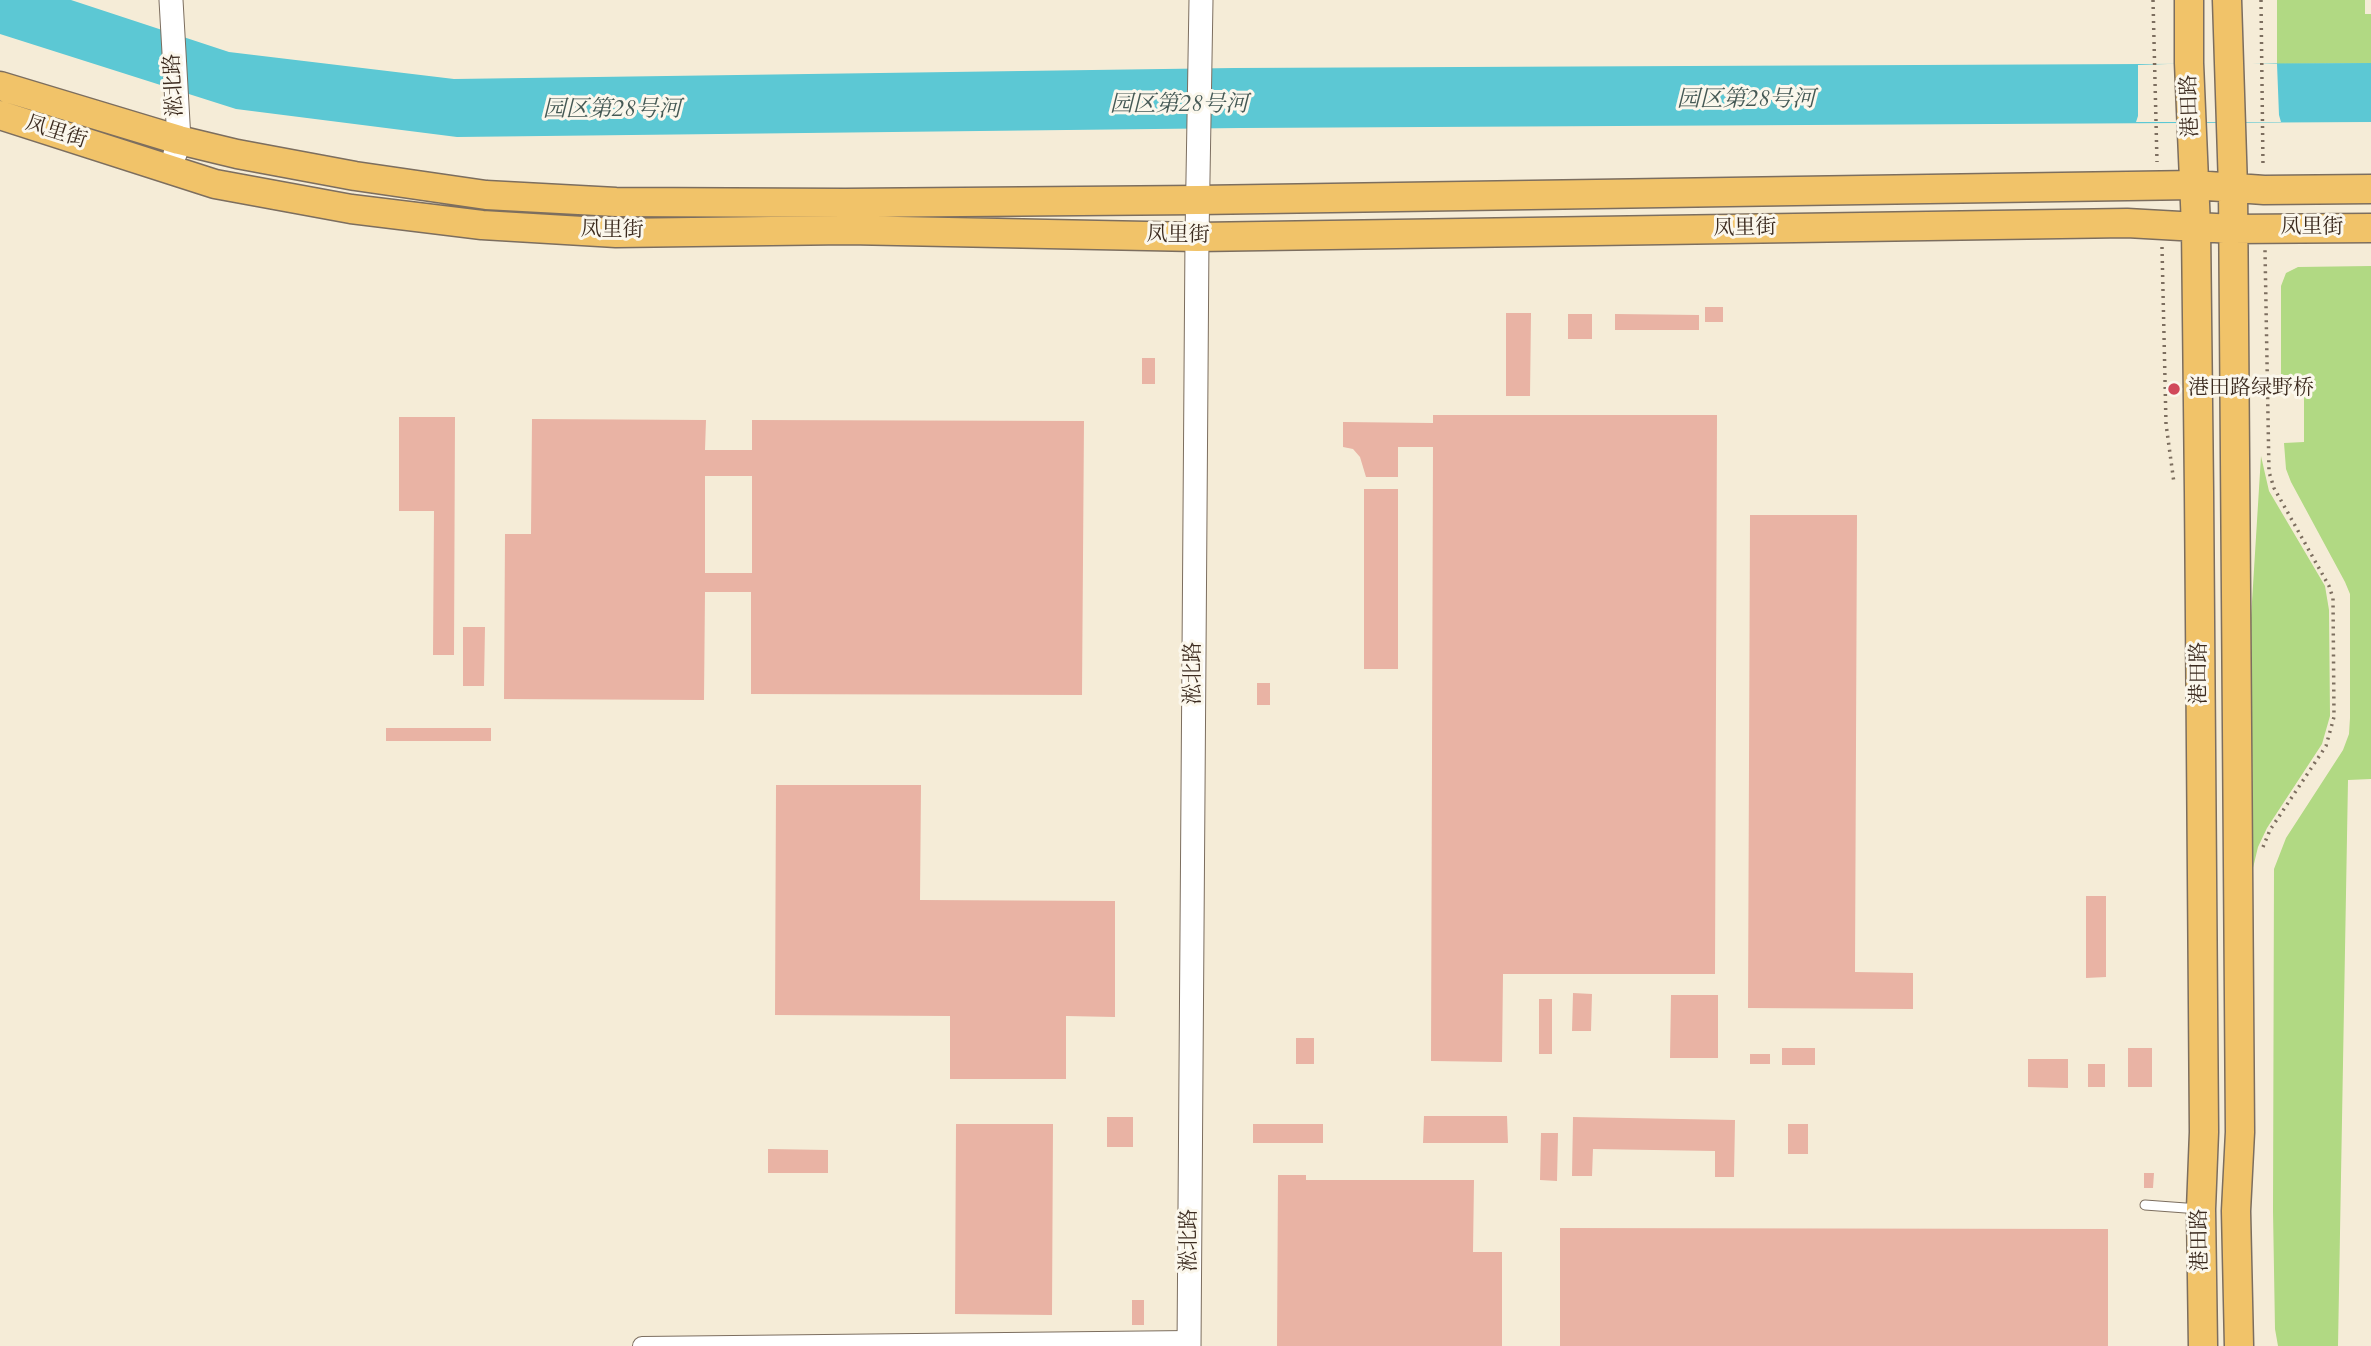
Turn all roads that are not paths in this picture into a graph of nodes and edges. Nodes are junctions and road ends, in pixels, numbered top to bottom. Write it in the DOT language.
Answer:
graph roads {
  1 [pos="171,0"];
  2 [pos="1201,0"];
  3 [pos="2189,0"];
  4 [pos="2227,0"];
  5 [pos="0,86"];
  6 [pos="0,115"];
  7 [pos="178,140"];
  8 [pos="171,170"];
  9 [pos="2194,185"];
  10 [pos="2233,188"];
  11 [pos="2371,189"];
  12 [pos="1198,200"];
  13 [pos="2196,227"];
  14 [pos="2371,228"];
  15 [pos="2233,229"];
  16 [pos="1197,237"];
  17 [pos="2145,1205"];
  18 [pos="2201,1209"];
  19 [pos="1189,1343"];
  20 [pos="642,1346"];
  21 [pos="2203,1346"];
  22 [pos="2239,1346"];
  1 -- 7 [label="street, 淞北路"];
  2 -- 12 [label="street, 淞北路"];
  3 -- 9 [label="main road, 港田路"];
  4 -- 10 [label="main road, 港田路"];
  5 -- 7 [label="main road, 凤里街"];
  6 -- 8 [label="main road, 凤里街"];
  7 -- 8 [label="street, 淞北路"];
  7 -- 12 [label="main road, 凤里街"];
  8 -- 16 [label="main road, 凤里街"];
  9 -- 10 [label="main road, 凤里街"];
  9 -- 12 [label="main road, 凤里街"];
  9 -- 13 [label="main road, 港田路"];
  10 -- 11 [label="main road, 凤里街"];
  10 -- 15 [label="main road, 港田路"];
  12 -- 16 [label="street, 淞北路"];
  13 -- 15 [label="main road, 凤里街"];
  13 -- 16 [label="main road, 凤里街"];
  13 -- 18 [label="main road, 港田路"];
  14 -- 15 [label="main road, 凤里街"];
  15 -- 22 [label="main road, 港田路"];
  16 -- 19 [label="street, 淞北路"];
  17 -- 18 [label="lane"];
  18 -- 21 [label="main road, 港田路"];
  19 -- 20 [label="street"];
}
